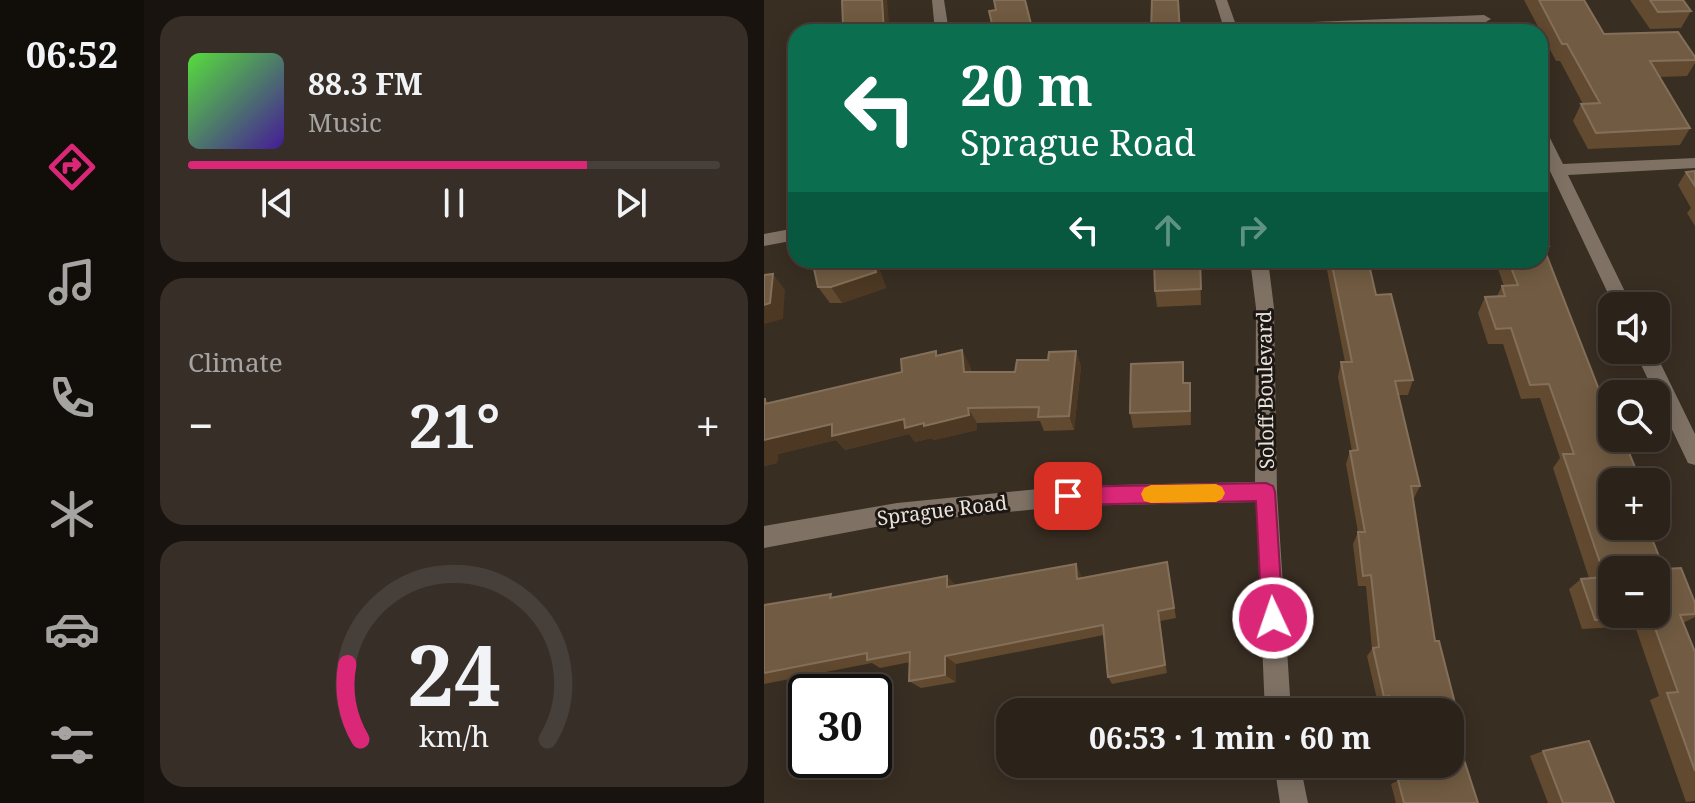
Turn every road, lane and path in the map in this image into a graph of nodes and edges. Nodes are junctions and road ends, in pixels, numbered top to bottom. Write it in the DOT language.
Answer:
graph roads {
  1 [pos="938,0"];
  2 [pos="1221,0"];
  3 [pos="1475,0"];
  4 [pos="941,24"];
  5 [pos="1229,24"];
  6 [pos="1486,24"];
  7 [pos="1548,151"];
  8 [pos="1695,163"];
  9 [pos="1557,170"];
  10 [pos="788,236"];
  11 [pos="764,240"];
  12 [pos="1260,268"];
  13 [pos="1616,292"];
  14 [pos="1651,364"];
  15 [pos="1695,456"];
  16 [pos="1266,492"];
  17 [pos="764,537"];
  18 [pos="1277,698"];
  19 [pos="1290,778"];
  20 [pos="1294,803"];
  1 -- 4 [label="street"];
  2 -- 5 [label="street"];
  3 -- 6 [label="street"];
  7 -- 9 [label="street"];
  8 -- 9 [label="street"];
  9 -- 13 [label="street"];
  10 -- 11 [label="street"];
  12 -- 16 [label="street, Soloff Boulevard"];
  14 -- 15 [label="street"];
  16 -- 17 [label="street, Sprague Road"];
  16 -- 18 [label="street, Soloff Boulevard"];
  19 -- 20 [label="street"];
}
